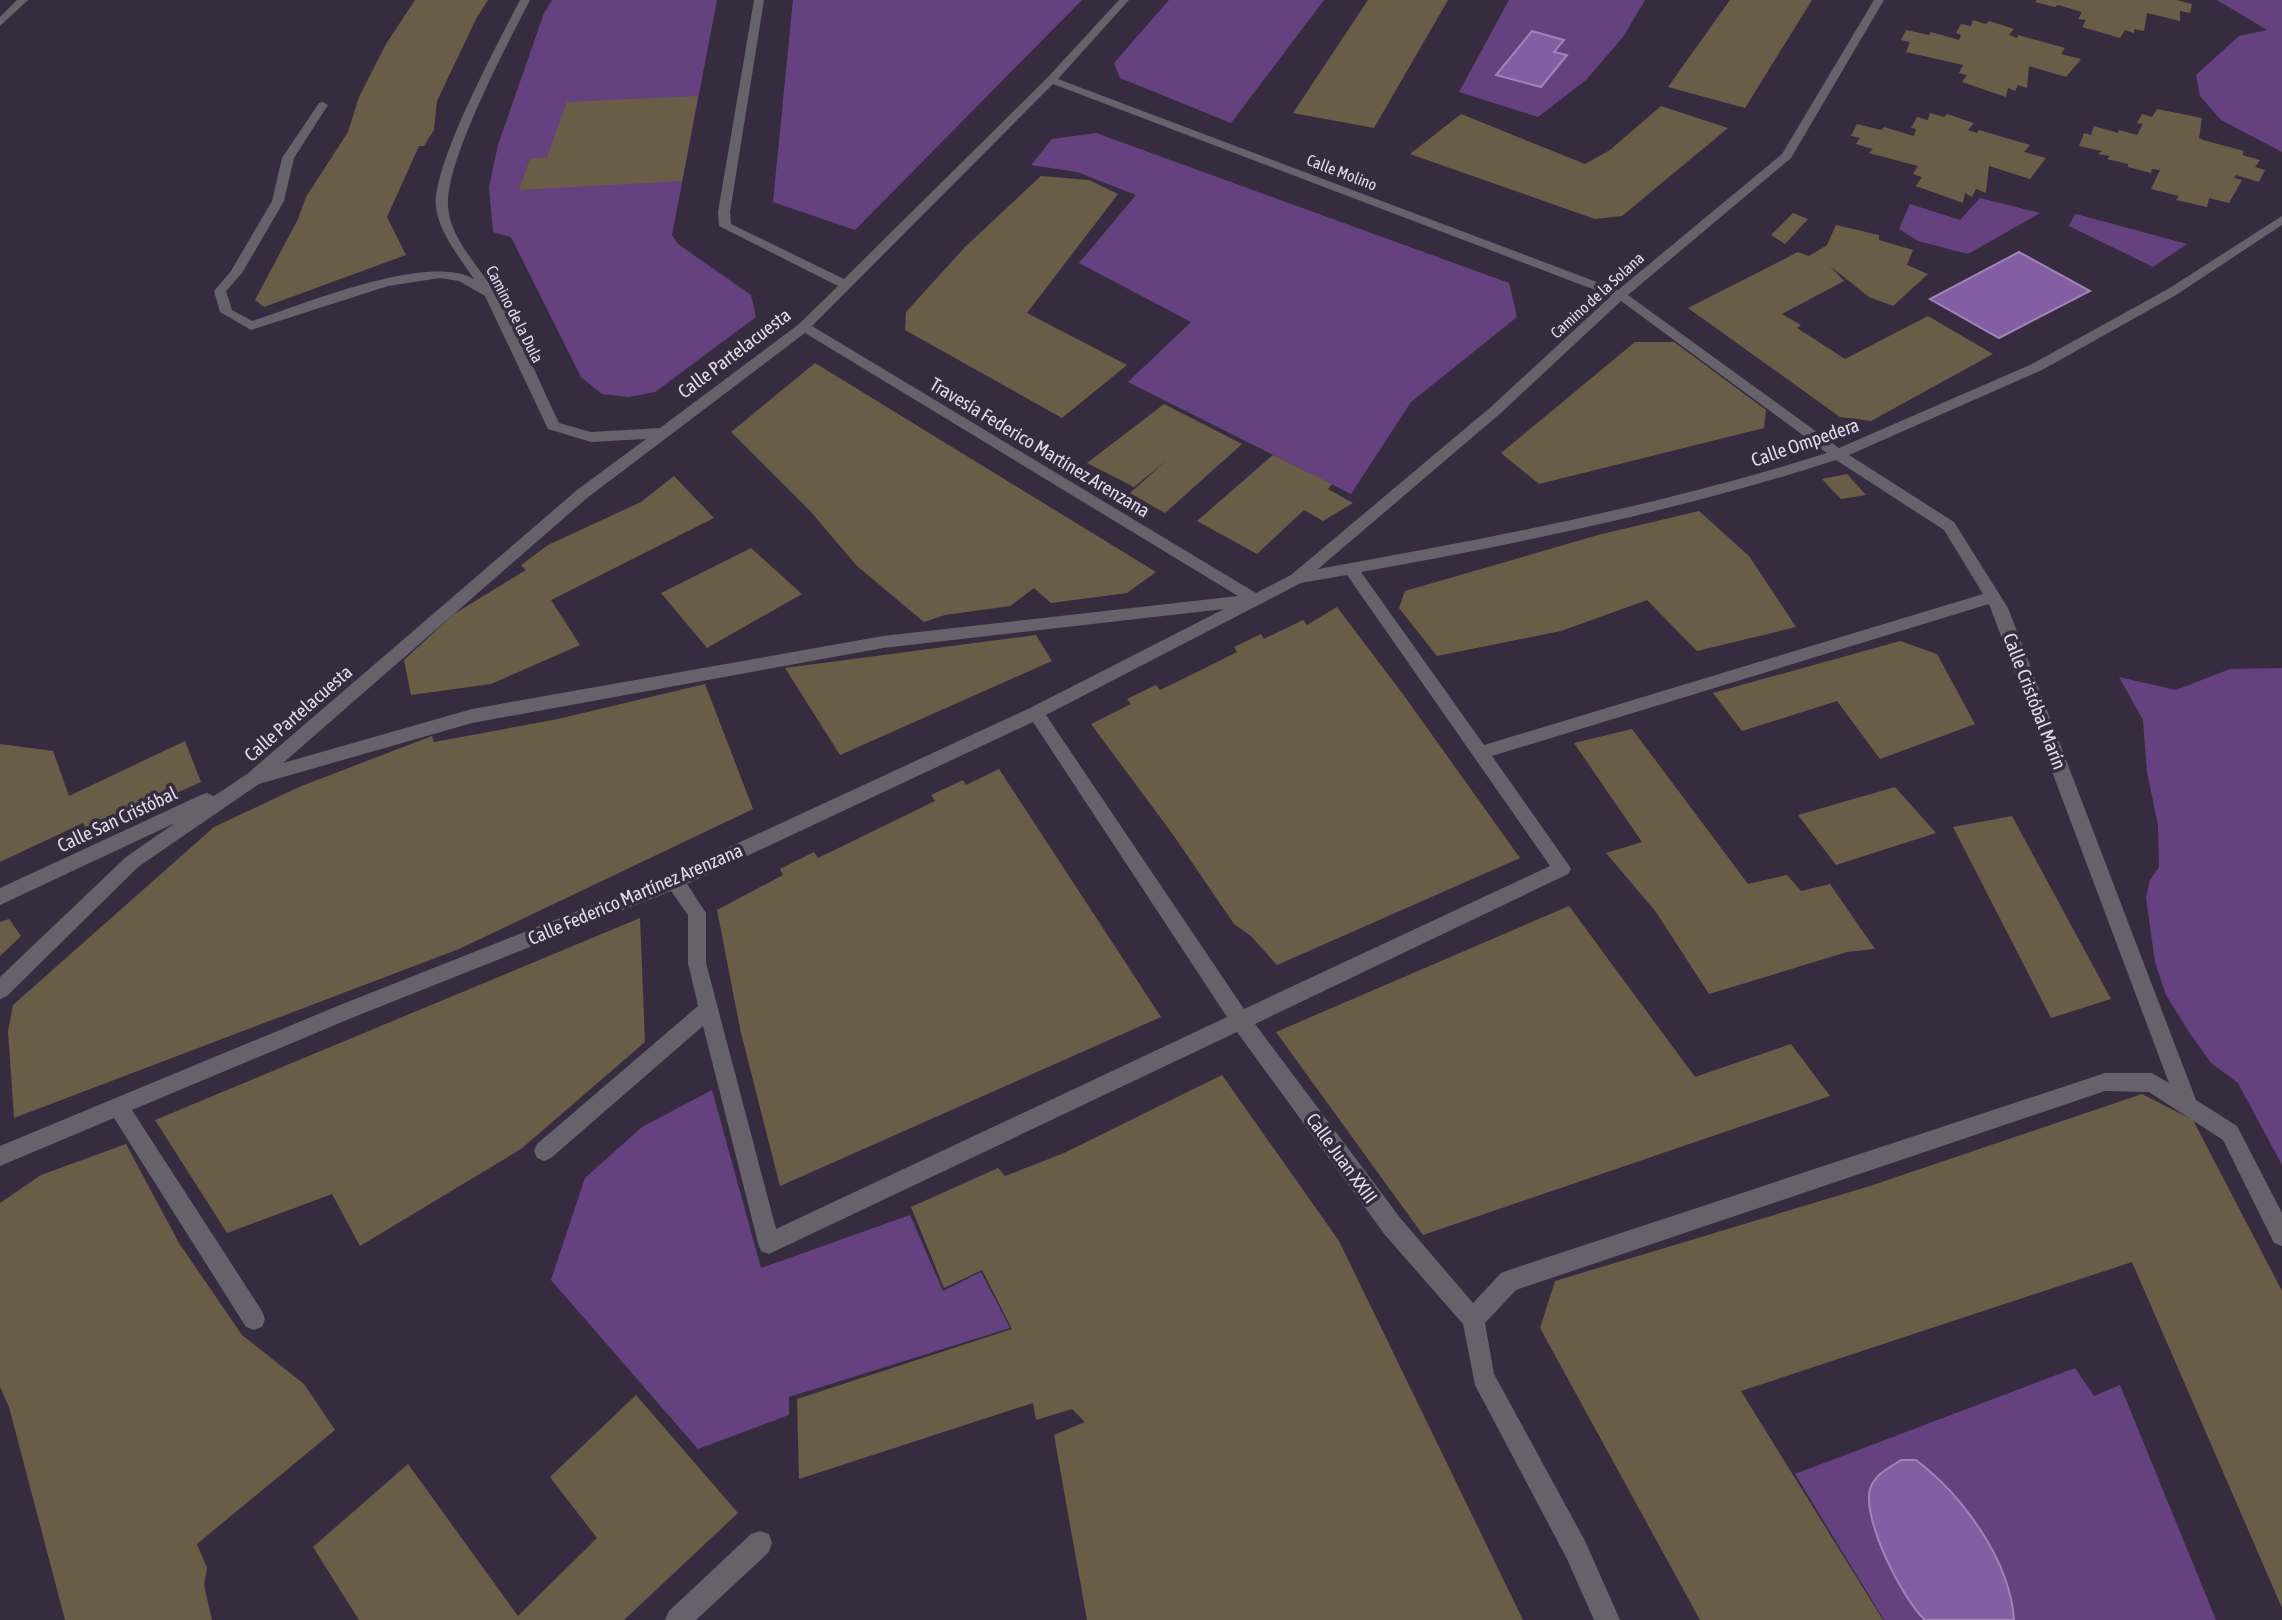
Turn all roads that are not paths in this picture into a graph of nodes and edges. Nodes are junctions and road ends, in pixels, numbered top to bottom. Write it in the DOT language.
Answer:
graph roads {
  1 [pos="23,0"];
  2 [pos="525,0"];
  3 [pos="759,0"];
  4 [pos="1124,0"];
  5 [pos="1879,0"];
  6 [pos="0,23"];
  7 [pos="1051,80"];
  8 [pos="323,105"];
  9 [pos="2282,220"];
  10 [pos="848,286"];
  11 [pos="1620,295"];
  12 [pos="494,300"];
  13 [pos="804,327"];
  14 [pos="662,433"];
  15 [pos="1838,454"];
  16 [pos="1351,569"];
  17 [pos="1296,579"];
  18 [pos="1993,597"];
  19 [pos="1256,600"];
  20 [pos="1036,713"];
  21 [pos="1480,753"];
  22 [pos="253,779"];
  23 [pos="675,881"];
  24 [pos="0,897"];
  25 [pos="0,990"];
  26 [pos="709,1009"];
  27 [pos="1241,1021"];
  28 [pos="118,1106"];
  29 [pos="2189,1108"];
  30 [pos="544,1151"];
  31 [pos="0,1156"];
  32 [pos="2282,1235"];
  33 [pos="254,1319"];
  34 [pos="1473,1319"];
  35 [pos="760,1543"];
  36 [pos="678,1620"];
  37 [pos="1607,1620"];
  1 -- 6 [label="street"];
  2 -- 12 [label="street, Camino de la Dula"];
  3 -- 10 [label="street"];
  4 -- 7 [label="street, Calle Partelacuesta"];
  5 -- 11 [label="street, Camino de la Solana"];
  7 -- 10 [label="street, Calle Partelacuesta"];
  7 -- 11 [label="street, Calle Molino"];
  8 -- 12 [label="street"];
  9 -- 15 [label="street, Calle Ompedera"];
  10 -- 13 [label="street, Calle Partelacuesta"];
  11 -- 15 [label="street, Calle Cristóbal Marín"];
  11 -- 17 [label="street, Camino de la Solana"];
  12 -- 14 [label="street, Camino de la Dula"];
  13 -- 14 [label="street, Calle Partelacuesta"];
  13 -- 19 [label="street, Travesía Federico Martínez Arenzana"];
  14 -- 22 [label="street, Calle Partelacuesta"];
  15 -- 16 [label="street, Calle Ompedera"];
  15 -- 18 [label="street, Calle Cristóbal Marín"];
  16 -- 17 [label="street, Calle Ompedera"];
  16 -- 21 [label="street"];
  17 -- 19 [label="street, Calle Federico Martínez Arenzana"];
  18 -- 21 [label="street"];
  18 -- 29 [label="street, Calle Cristóbal Marín"];
  19 -- 20 [label="street, Calle Federico Martínez Arenzana"];
  19 -- 22 [label="street, Calle Partelacuesta"];
  20 -- 23 [label="street, Calle Federico Martínez Arenzana"];
  20 -- 27 [label="street, Calle Juan XXIII"];
  21 -- 27 [label="street"];
  22 -- 24 [label="street, Calle San Cristóbal"];
  22 -- 25 [label="street"];
  23 -- 26 [label="street"];
  23 -- 28 [label="street, Calle Federico Martínez Arenzana"];
  26 -- 27 [label="street"];
  26 -- 30 [label="street"];
  27 -- 34 [label="street, Calle Juan XXIII"];
  28 -- 31 [label="street, Calle Federico Martínez Arenzana"];
  28 -- 33 [label="street"];
  29 -- 32 [label="street"];
  29 -- 34 [label="street"];
  34 -- 37 [label="street"];
  35 -- 36 [label="street"];
}
